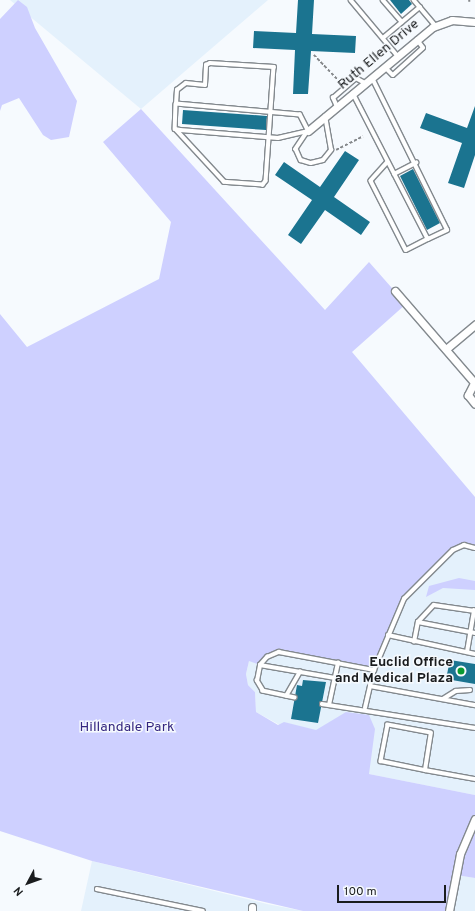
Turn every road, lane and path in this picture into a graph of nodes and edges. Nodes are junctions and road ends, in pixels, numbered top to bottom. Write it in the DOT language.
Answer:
graph roads {
  1 [pos="351,0"];
  2 [pos="383,0"];
  3 [pos="414,0"];
  4 [pos="420,7"];
  5 [pos="402,22"];
  6 [pos="475,22"];
  7 [pos="436,26"];
  8 [pos="383,38"];
  9 [pos="416,39"];
  10 [pos="314,55"];
  11 [pos="397,55"];
  12 [pos="384,66"];
  13 [pos="372,77"];
  14 [pos="338,80"];
  15 [pos="365,83"];
  16 [pos="353,93"];
  17 [pos="176,104"];
  18 [pos="337,107"];
  19 [pos="271,113"];
  20 [pos="325,117"];
  21 [pos="176,129"];
  22 [pos="308,131"];
  23 [pos="363,136"];
  24 [pos="269,137"];
  25 [pos="334,151"];
  26 [pos="388,162"];
  27 [pos="416,162"];
  28 [pos="394,174"];
  29 [pos="428,239"];
  30 [pos="395,291"];
  31 [pos="475,325"];
  32 [pos="446,349"];
  33 [pos="474,381"];
  34 [pos="475,404"];
  35 [pos="475,548"];
  36 [pos="475,611"];
  37 [pos="418,622"];
  38 [pos="473,633"];
  39 [pos="388,635"];
  40 [pos="414,642"];
  41 [pos="467,652"];
  42 [pos="475,654"];
  43 [pos="338,663"];
  44 [pos="260,665"];
  45 [pos="374,670"];
  46 [pos="300,672"];
  47 [pos="335,678"];
  48 [pos="370,686"];
  49 [pos="470,690"];
  50 [pos="286,696"];
  51 [pos="295,698"];
  52 [pos="442,699"];
  53 [pos="322,704"];
  54 [pos="329,705"];
  55 [pos="475,705"];
  56 [pos="365,708"];
  57 [pos="475,728"];
  58 [pos="425,770"];
  59 [pos="475,779"];
  60 [pos="475,819"];
  61 [pos="97,889"];
  62 [pos="203,911"];
  63 [pos="449,911"];
  1 -- 8 [label="lane"];
  2 -- 5 [label="lane"];
  3 -- 4 [label="lane"];
  4 -- 5 [label="lane"];
  4 -- 7 [label="lane"];
  5 -- 8 [label="lane"];
  6 -- 7 [label="street, Ruth Ellen Drive"];
  7 -- 9 [label="street, Ruth Ellen Drive"];
  8 -- 11 [label="lane"];
  9 -- 11 [label="street, Ruth Ellen Drive"];
  9 -- 12 [label="lane"];
  10 -- 14 [label="path"];
  11 -- 12 [label="street, Ruth Ellen Drive"];
  12 -- 13 [label="street, Ruth Ellen Drive"];
  13 -- 15 [label="street, Ruth Ellen Drive"];
  13 -- 27 [label="lane"];
  15 -- 16 [label="street, Ruth Ellen Drive"];
  15 -- 18 [label="lane"];
  16 -- 18 [label="street, Ruth Ellen Drive"];
  16 -- 26 [label="lane"];
  17 -- 19 [label="lane"];
  17 -- 19 [label="lane"];
  17 -- 21 [label="lane"];
  18 -- 20 [label="street, Ruth Ellen Drive"];
  19 -- 22 [label="lane"];
  19 -- 24 [label="lane"];
  20 -- 22 [label="street, Ruth Ellen Drive"];
  20 -- 22 [label="lane"];
  21 -- 24 [label="lane"];
  21 -- 24 [label="lane"];
  22 -- 24 [label="lane"];
  23 -- 25 [label="path"];
  26 -- 28 [label="lane"];
  26 -- 29 [label="lane"];
  27 -- 28 [label="lane"];
  27 -- 29 [label="lane"];
  28 -- 29 [label="lane"];
  30 -- 32 [label="street"];
  31 -- 32 [label="street"];
  32 -- 33 [label="street"];
  33 -- 34 [label="street"];
  35 -- 39 [label="lane"];
  36 -- 37 [label="lane"];
  36 -- 38 [label="lane"];
  37 -- 38 [label="lane"];
  37 -- 40 [label="lane"];
  38 -- 41 [label="lane"];
  39 -- 40 [label="lane"];
  39 -- 45 [label="lane"];
  40 -- 41 [label="lane"];
  41 -- 42 [label="lane"];
  43 -- 44 [label="lane"];
  43 -- 45 [label="lane"];
  43 -- 47 [label="lane"];
  44 -- 46 [label="lane"];
  44 -- 50 [label="lane"];
  45 -- 48 [label="lane"];
  46 -- 47 [label="lane"];
  46 -- 50 [label="lane"];
  47 -- 54 [label="lane"];
  48 -- 52 [label="lane"];
  48 -- 56 [label="lane"];
  49 -- 52 [label="lane"];
  50 -- 51 [label="lane"];
  52 -- 55 [label="lane"];
  53 -- 54 [label="lane"];
  54 -- 56 [label="lane"];
  56 -- 57 [label="lane"];
  58 -- 58 [label="lane"];
  58 -- 59 [label="lane"];
  60 -- 63 [label="street"];
  61 -- 62 [label="lane"];
}
